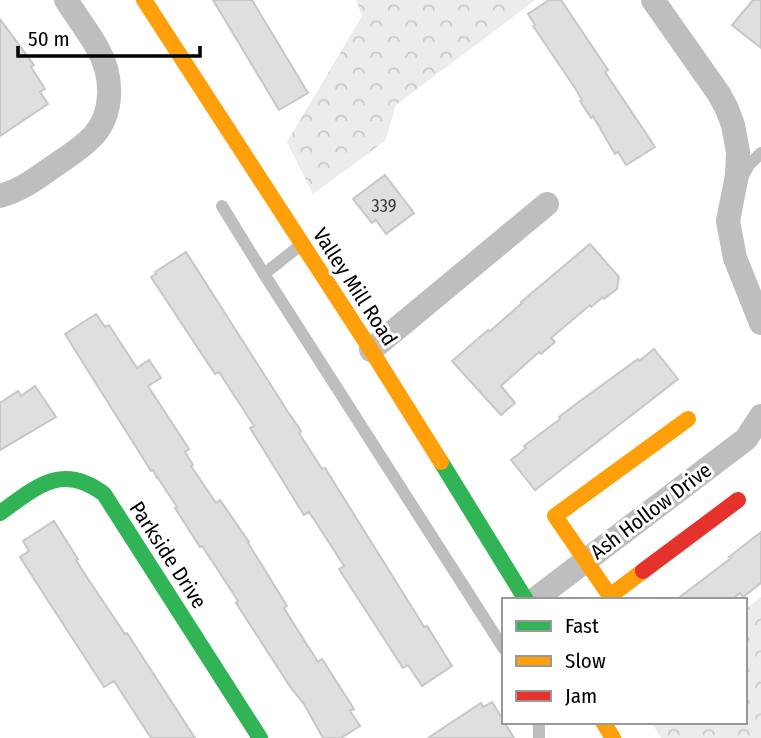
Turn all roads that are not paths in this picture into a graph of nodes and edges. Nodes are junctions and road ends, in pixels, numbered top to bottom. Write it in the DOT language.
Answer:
graph roads {
  1 [pos="66,0"];
  2 [pos="144,0"];
  3 [pos="653,0"];
  4 [pos="761,153"];
  5 [pos="734,192"];
  6 [pos="0,196"];
  7 [pos="547,204"];
  8 [pos="222,205"];
  9 [pos="303,243"];
  10 [pos="264,274"];
  11 [pos="761,323"];
  12 [pos="371,350"];
  13 [pos="761,416"];
  14 [pos="688,419"];
  15 [pos="738,500"];
  16 [pos="0,513"];
  17 [pos="585,562"];
  18 [pos="525,598"];
  19 [pos="537,598"];
  20 [pos="502,646"];
  21 [pos="260,738"];
  1 -- 6 [label="street"];
  2 -- 9 [label="street, Valley Mill Road"];
  3 -- 5 [label="street"];
  4 -- 5 [label="lane"];
  5 -- 11 [label="street"];
  7 -- 12 [label="street"];
  8 -- 10 [label="lane"];
  9 -- 10 [label="lane"];
  9 -- 12 [label="street, Valley Mill Road"];
  10 -- 20 [label="lane"];
  12 -- 18 [label="street, Valley Mill Road"];
  13 -- 17 [label="street, Ash Hollow Drive"];
  14 -- 17 [label="street"];
  15 -- 17 [label="street"];
  16 -- 21 [label="street, Parkside Drive"];
  17 -- 19 [label="street, Ash Hollow Drive"];
}
